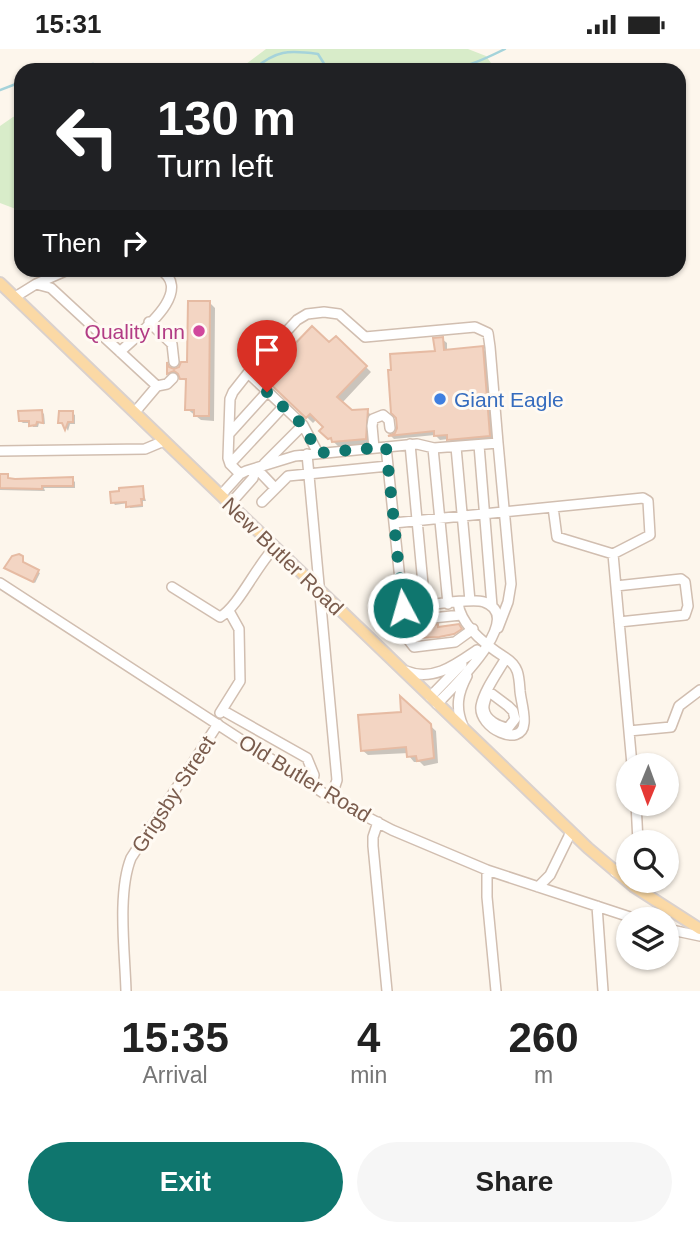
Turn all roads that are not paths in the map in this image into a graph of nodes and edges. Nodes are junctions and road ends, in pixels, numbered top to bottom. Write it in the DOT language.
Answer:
graph roads {
  1 [pos="52,277"];
  2 [pos="170,277"];
  3 [pos="0,283"];
  4 [pos="36,284"];
  5 [pos="15,297"];
  6 [pos="149,322"];
  7 [pos="120,352"];
  8 [pos="174,362"];
  9 [pos="248,373"];
  10 [pos="173,379"];
  11 [pos="157,386"];
  12 [pos="267,392"];
  13 [pos="284,407"];
  14 [pos="135,412"];
  15 [pos="303,425"];
  16 [pos="229,434"];
  17 [pos="164,441"];
  18 [pos="498,443"];
  19 [pos="410,445"];
  20 [pos="479,445"];
  21 [pos="389,446"];
  22 [pos="456,447"];
  23 [pos="374,448"];
  24 [pos="433,448"];
  25 [pos="0,451"];
  26 [pos="313,454"];
  27 [pos="230,464"];
  28 [pos="260,466"];
  29 [pos="388,466"];
  30 [pos="309,473"];
  31 [pos="240,474"];
  32 [pos="275,488"];
  33 [pos="221,495"];
  34 [pos="262,502"];
  35 [pos="230,504"];
  36 [pos="553,507"];
  37 [pos="504,512"];
  38 [pos="485,514"];
  39 [pos="462,516"];
  40 [pos="440,519"];
  41 [pos="417,521"];
  42 [pos="394,523"];
  43 [pos="275,547"];
  44 [pos="613,554"];
  45 [pos="0,583"];
  46 [pos="616,586"];
  47 [pos="172,587"];
  48 [pos="321,591"];
  49 [pos="470,601"];
  50 [pos="453,603"];
  51 [pos="425,606"];
  52 [pos="507,606"];
  53 [pos="493,607"];
  54 [pos="403,608"];
  55 [pos="229,611"];
  56 [pos="461,615"];
  57 [pos="404,621"];
  58 [pos="619,622"];
  59 [pos="498,628"];
  60 [pos="473,629"];
  61 [pos="481,648"];
  62 [pos="506,658"];
  63 [pos="476,662"];
  64 [pos="395,664"];
  65 [pos="700,690"];
  66 [pos="433,701"];
  67 [pos="222,710"];
  68 [pos="216,723"];
  69 [pos="629,731"];
  70 [pos="472,739"];
  71 [pos="631,753"];
  72 [pos="312,785"];
  73 [pos="331,797"];
  74 [pos="378,822"];
  75 [pos="570,832"];
  76 [pos="487,870"];
  77 [pos="615,872"];
  78 [pos="538,887"];
  79 [pos="597,906"];
  80 [pos="616,912"];
  81 [pos="700,929"];
  82 [pos="679,932"];
  83 [pos="700,936"];
  84 [pos="126,991"];
  85 [pos="387,991"];
  86 [pos="496,991"];
  87 [pos="603,991"];
  1 -- 4 [label="street"];
  2 -- 6 [label="street"];
  3 -- 5 [label="main road, New Butler Road"];
  4 -- 5 [label="street"];
  4 -- 7 [label="street"];
  5 -- 14 [label="main road, New Butler Road"];
  6 -- 7 [label="street"];
  6 -- 8 [label="street"];
  7 -- 11 [label="street"];
  9 -- 12 [label="street"];
  9 -- 16 [label="street"];
  9 -- 18 [label="street"];
  10 -- 11 [label="street"];
  11 -- 14 [label="street"];
  12 -- 13 [label="street"];
  12 -- 16 [label="street"];
  13 -- 15 [label="street"];
  13 -- 27 [label="street"];
  14 -- 17 [label="main road, New Butler Road"];
  15 -- 26 [label="street"];
  15 -- 28 [label="street"];
  16 -- 27 [label="street"];
  17 -- 25 [label="street"];
  17 -- 33 [label="main road, New Butler Road"];
  18 -- 20 [label="street"];
  18 -- 37 [label="street"];
  19 -- 21 [label="street"];
  19 -- 24 [label="street"];
  19 -- 41 [label="street"];
  20 -- 22 [label="street"];
  20 -- 38 [label="street"];
  21 -- 23 [label="street"];
  21 -- 23 [label="street"];
  21 -- 29 [label="street"];
  22 -- 24 [label="street"];
  22 -- 39 [label="street"];
  23 -- 26 [label="street"];
  24 -- 40 [label="street"];
  26 -- 28 [label="street"];
  26 -- 30 [label="street"];
  27 -- 31 [label="street"];
  28 -- 31 [label="street"];
  28 -- 32 [label="street"];
  28 -- 35 [label="street"];
  29 -- 30 [label="street"];
  29 -- 42 [label="street"];
  30 -- 32 [label="street"];
  30 -- 48 [label="street"];
  31 -- 33 [label="street"];
  32 -- 34 [label="street"];
  33 -- 35 [label="main road, New Butler Road"];
  35 -- 43 [label="main road, New Butler Road"];
  36 -- 37 [label="street"];
  36 -- 44 [label="street"];
  36 -- 44 [label="street"];
  37 -- 38 [label="street"];
  37 -- 52 [label="street"];
  38 -- 39 [label="street"];
  38 -- 53 [label="street"];
  39 -- 40 [label="street"];
  39 -- 49 [label="street"];
  40 -- 41 [label="street"];
  40 -- 50 [label="street"];
  41 -- 42 [label="street"];
  41 -- 51 [label="street"];
  42 -- 54 [label="street"];
  43 -- 48 [label="main road, New Butler Road"];
  43 -- 55 [label="street"];
  44 -- 46 [label="street"];
  45 -- 68 [label="street, Old Butler Road"];
  46 -- 58 [label="street"];
  46 -- 58 [label="street"];
  47 -- 55 [label="street"];
  48 -- 64 [label="main road, New Butler Road"];
  48 -- 73 [label="street"];
  49 -- 50 [label="street"];
  49 -- 53 [label="street"];
  50 -- 51 [label="street"];
  50 -- 56 [label="street"];
  51 -- 54 [label="street"];
  52 -- 53 [label="street"];
  52 -- 59 [label="street"];
  53 -- 59 [label="street"];
  54 -- 57 [label="street"];
  55 -- 67 [label="street, Grigsby Street"];
  56 -- 57 [label="street"];
  56 -- 60 [label="street"];
  57 -- 60 [label="street"];
  58 -- 69 [label="street"];
  59 -- 61 [label="street"];
  60 -- 61 [label="street"];
  61 -- 62 [label="street"];
  61 -- 63 [label="street"];
  61 -- 64 [label="street"];
  61 -- 66 [label="street"];
  62 -- 62 [label="street"];
  63 -- 66 [label="street"];
  63 -- 70 [label="street"];
  64 -- 66 [label="main road, New Butler Road"];
  65 -- 69 [label="street"];
  66 -- 70 [label="main road, New Butler Road"];
  67 -- 68 [label="street, Grigsby Street"];
  67 -- 72 [label="street"];
  68 -- 72 [label="street, Old Butler Road"];
  68 -- 84 [label="street, Grigsby Street"];
  69 -- 71 [label="street"];
  70 -- 75 [label="main road, New Butler Road"];
  72 -- 73 [label="street, Old Butler Road"];
  73 -- 74 [label="street, Old Butler Road"];
  74 -- 76 [label="street, Old Butler Road"];
  74 -- 85 [label="street"];
  75 -- 77 [label="main road, New Butler Road"];
  75 -- 78 [label="street"];
  76 -- 78 [label="street, Old Butler Road"];
  76 -- 86 [label="street"];
  77 -- 81 [label="main road, New Butler Road"];
  78 -- 79 [label="street, Old Butler Road"];
  79 -- 80 [label="street, Old Butler Road"];
  79 -- 87 [label="street"];
  82 -- 83 [label="street"];
}
